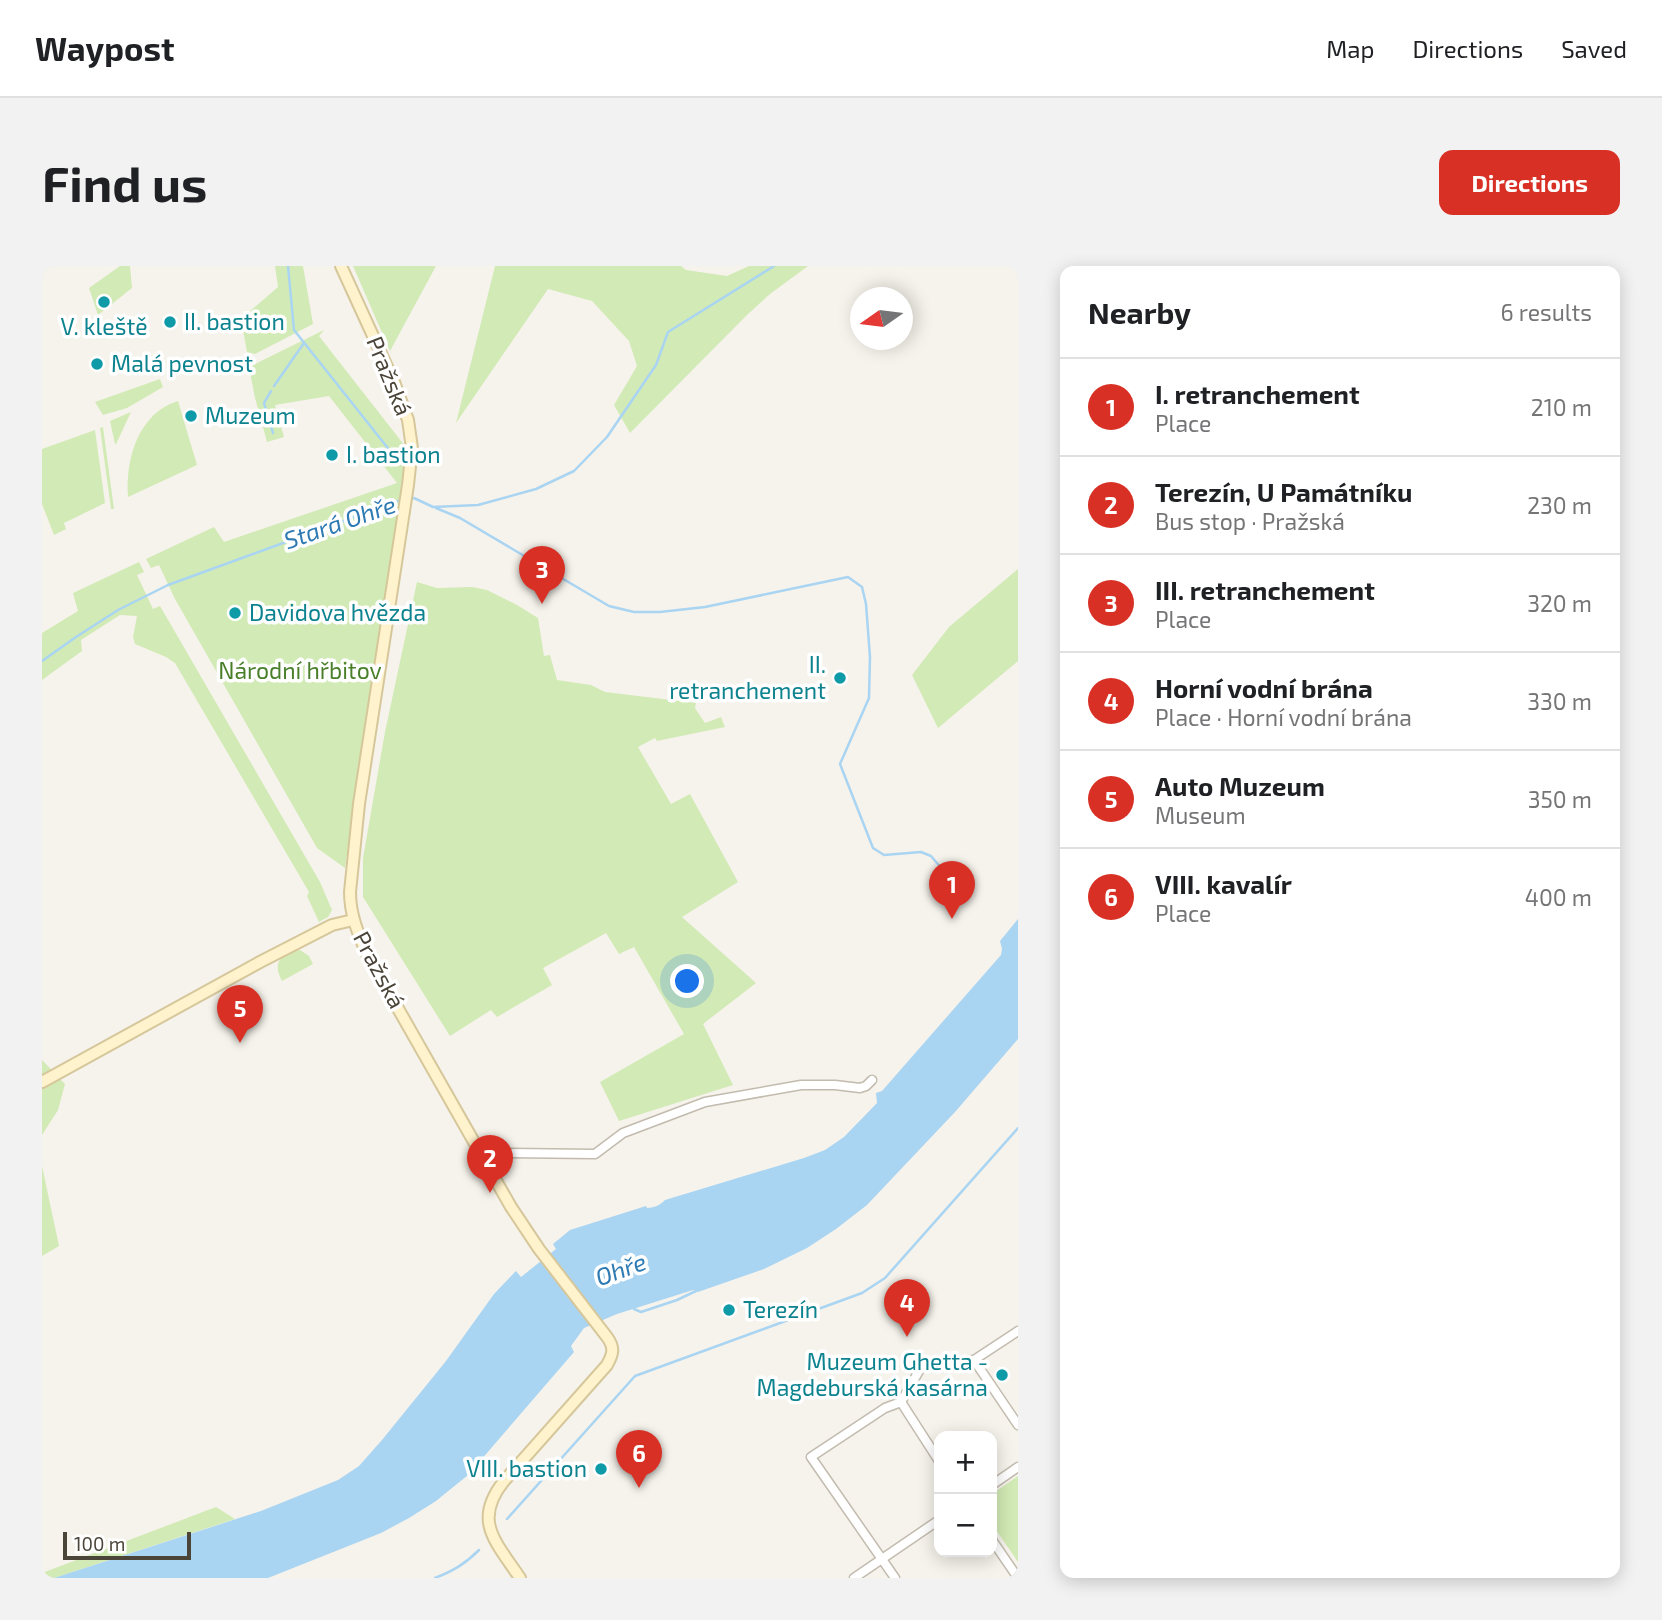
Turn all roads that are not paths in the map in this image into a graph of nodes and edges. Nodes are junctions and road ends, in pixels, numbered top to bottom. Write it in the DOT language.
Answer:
graph roads {
  1 [pos="341,266"];
  2 [pos="353,920"];
  3 [pos="872,1080"];
  4 [pos="42,1082"];
  5 [pos="482,1157"];
  6 [pos="1018,1331"];
  7 [pos="974,1360"];
  8 [pos="901,1402"];
  9 [pos="1018,1425"];
  10 [pos="934,1453"];
  11 [pos="1018,1467"];
  12 [pos="997,1482"];
  13 [pos="934,1523"];
  14 [pos="997,1547"];
  15 [pos="881,1559"];
  16 [pos="520,1578"];
  17 [pos="854,1578"];
  18 [pos="895,1578"];
  19 [pos="1018,1578"];
  1 -- 2 [label="main road, Pražská"];
  2 -- 4 [label="main road"];
  2 -- 5 [label="main road, Pražská"];
  3 -- 5 [label="street"];
  5 -- 16 [label="main road, Pražská"];
  6 -- 7 [label="street"];
  7 -- 8 [label="street"];
  7 -- 9 [label="street"];
  8 -- 10 [label="street"];
  8 -- 15 [label="street"];
  11 -- 12 [label="street"];
  13 -- 15 [label="street"];
  14 -- 19 [label="street"];
  15 -- 17 [label="street"];
  15 -- 18 [label="street"];
}
